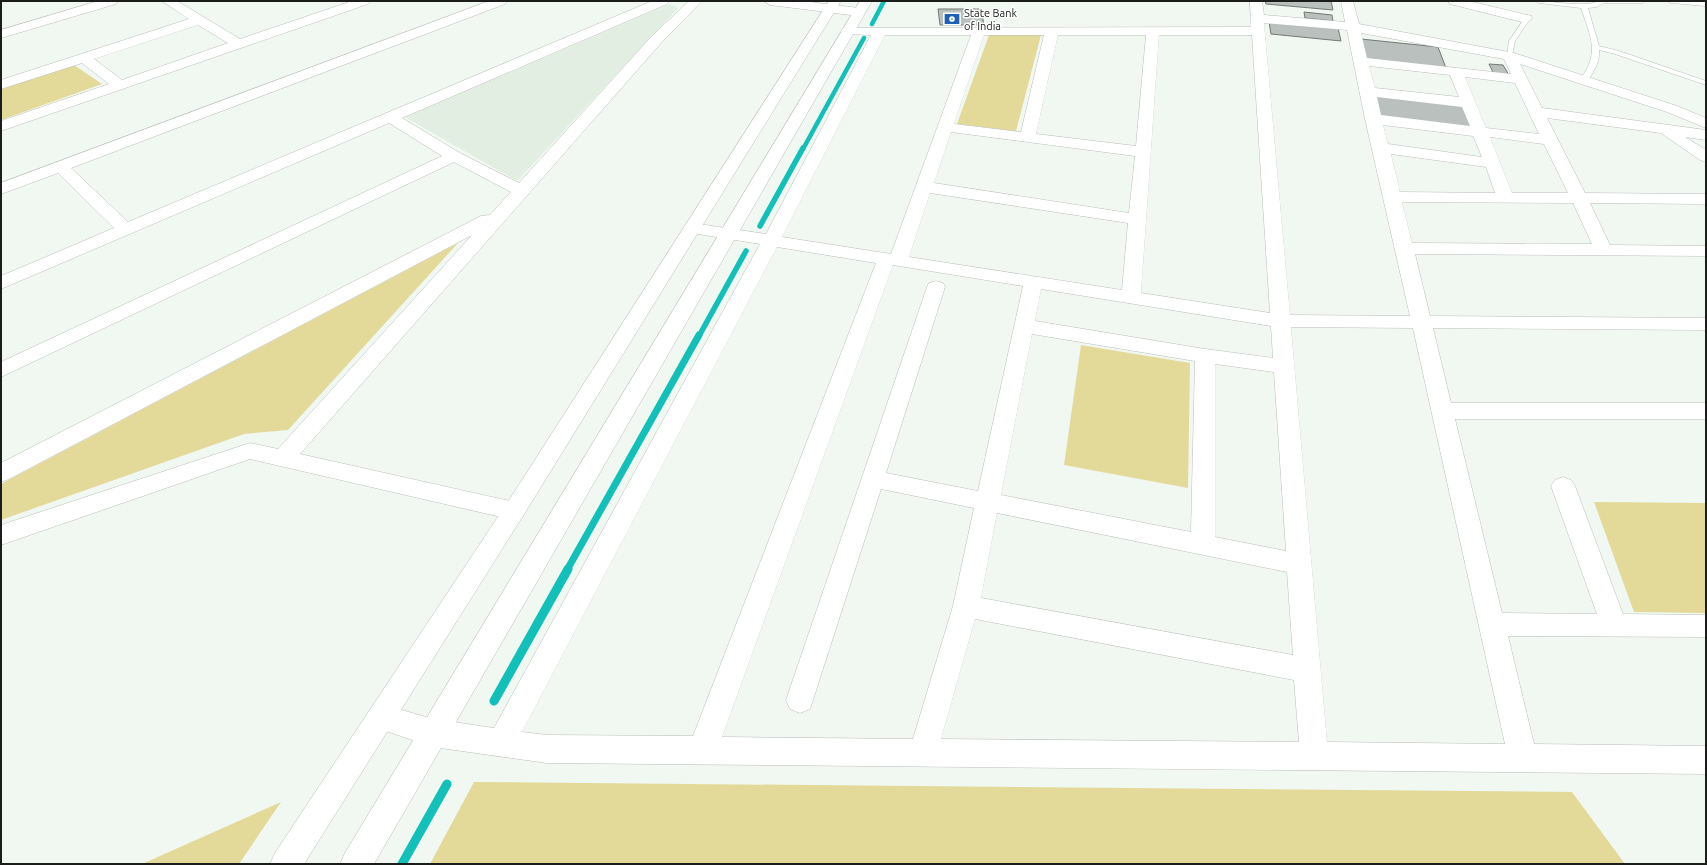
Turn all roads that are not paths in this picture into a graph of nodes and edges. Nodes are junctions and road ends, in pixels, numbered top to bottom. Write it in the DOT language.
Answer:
graph roads {
  1 [pos="112,1"];
  2 [pos="168,1"];
  3 [pos="500,1"];
  4 [pos="663,1"];
  5 [pos="696,1"];
  6 [pos="770,1"];
  7 [pos="1347,1"];
  8 [pos="1454,1"];
  9 [pos="1538,1"];
  10 [pos="1642,1"];
  11 [pos="1671,1"];
  12 [pos="356,2"];
  13 [pos="1586,4"];
  14 [pos="1706,4"];
  15 [pos="833,5"];
  16 [pos="862,6"];
  17 [pos="1257,17"];
  18 [pos="1528,18"];
  19 [pos="200,20"];
  20 [pos="1352,27"];
  21 [pos="848,31"];
  22 [pos="880,31"];
  23 [pos="979,31"];
  24 [pos="1052,31"];
  25 [pos="1153,31"];
  26 [pos="1,34"];
  27 [pos="238,44"];
  28 [pos="1595,47"];
  29 [pos="1509,56"];
  30 [pos="84,58"];
  31 [pos="1360,61"];
  32 [pos="1456,72"];
  33 [pos="1520,80"];
  34 [pos="1584,80"];
  35 [pos="1706,83"];
  36 [pos="1,85"];
  37 [pos="120,85"];
  38 [pos="1367,92"];
  39 [pos="1468,103"];
  40 [pos="1536,112"];
  41 [pos="390,117"];
  42 [pos="1373,119"];
  43 [pos="1706,124"];
  44 [pos="1,126"];
  45 [pos="945,128"];
  46 [pos="1661,129"];
  47 [pos="1480,132"];
  48 [pos="1706,135"];
  49 [pos="1027,138"];
  50 [pos="1550,140"];
  51 [pos="1380,148"];
  52 [pos="1143,152"];
  53 [pos="454,156"];
  54 [pos="1706,157"];
  55 [pos="1492,163"];
  56 [pos="60,166"];
  57 [pos="924,187"];
  58 [pos="1,189"];
  59 [pos="523,191"];
  60 [pos="1392,197"];
  61 [pos="1506,198"];
  62 [pos="1579,198"];
  63 [pos="1706,199"];
  64 [pos="1137,219"];
  65 [pos="495,221"];
  66 [pos="692,228"];
  67 [pos="126,230"];
  68 [pos="728,234"];
  69 [pos="770,241"];
  70 [pos="1404,248"];
  71 [pos="1604,250"];
  72 [pos="1706,251"];
  73 [pos="892,260"];
  74 [pos="1033,282"];
  75 [pos="1,283"];
  76 [pos="936,287"];
  77 [pos="1131,298"];
  78 [pos="1281,321"];
  79 [pos="1421,322"];
  80 [pos="1706,324"];
  81 [pos="1024,326"];
  82 [pos="1205,356"];
  83 [pos="1284,366"];
  84 [pos="1,370"];
  85 [pos="1442,411"];
  86 [pos="1706,411"];
  87 [pos="283,458"];
  88 [pos="1,473"];
  89 [pos="873,479"];
  90 [pos="1563,486"];
  91 [pos="988,502"];
  92 [pos="514,511"];
  93 [pos="1,535"];
  94 [pos="1204,545"];
  95 [pos="1300,564"];
  96 [pos="966,606"];
  97 [pos="1492,624"];
  98 [pos="1614,625"];
  99 [pos="1706,626"];
  100 [pos="1307,670"];
  101 [pos="800,700"];
  102 [pos="381,718"];
  103 [pos="433,733"];
  104 [pos="502,743"];
  105 [pos="702,751"];
  106 [pos="923,753"];
  107 [pos="1314,756"];
  108 [pos="1523,758"];
  109 [pos="1706,760"];
  110 [pos="286,864"];
  111 [pos="356,864"];
  1 -- 26 [label="street"];
  2 -- 19 [label="street"];
  3 -- 56 [label="street"];
  4 -- 41 [label="street"];
  5 -- 59 [label="street"];
  6 -- 15 [label="street"];
  7 -- 20 [label="street"];
  8 -- 18 [label="street"];
  9 -- 13 [label="lane"];
  10 -- 13 [label="lane"];
  11 -- 14 [label="lane"];
  12 -- 27 [label="street"];
  13 -- 28 [label="lane"];
  15 -- 16 [label="street"];
  15 -- 66 [label="street"];
  16 -- 21 [label="street"];
  17 -- 20 [label="street"];
  17 -- 25 [label="street"];
  17 -- 78 [label="street"];
  18 -- 29 [label="lane"];
  19 -- 27 [label="street"];
  19 -- 30 [label="street"];
  20 -- 29 [label="street"];
  20 -- 31 [label="street"];
  21 -- 22 [label="street"];
  21 -- 68 [label="street"];
  22 -- 23 [label="street"];
  22 -- 69 [label="street"];
  23 -- 24 [label="street"];
  23 -- 45 [label="street"];
  24 -- 25 [label="street"];
  24 -- 49 [label="street"];
  25 -- 52 [label="street"];
  27 -- 37 [label="street"];
  28 -- 34 [label="lane"];
  28 -- 35 [label="lane"];
  29 -- 33 [label="street"];
  29 -- 34 [label="street"];
  30 -- 36 [label="street"];
  30 -- 37 [label="street"];
  31 -- 32 [label="street"];
  31 -- 38 [label="street"];
  32 -- 33 [label="street"];
  32 -- 39 [label="street"];
  33 -- 40 [label="street"];
  34 -- 43 [label="street"];
  37 -- 44 [label="street"];
  38 -- 39 [label="street"];
  38 -- 42 [label="street"];
  39 -- 47 [label="street"];
  40 -- 46 [label="street"];
  40 -- 50 [label="street"];
  41 -- 53 [label="street"];
  41 -- 67 [label="street"];
  42 -- 47 [label="street"];
  42 -- 51 [label="street"];
  45 -- 49 [label="street"];
  45 -- 57 [label="street"];
  46 -- 48 [label="street"];
  46 -- 54 [label="street"];
  47 -- 50 [label="street"];
  47 -- 55 [label="street"];
  49 -- 52 [label="street"];
  50 -- 62 [label="street"];
  51 -- 55 [label="street"];
  51 -- 60 [label="street"];
  52 -- 64 [label="street"];
  53 -- 59 [label="street"];
  53 -- 84 [label="street"];
  55 -- 61 [label="street"];
  56 -- 58 [label="street"];
  56 -- 67 [label="street"];
  57 -- 64 [label="street"];
  57 -- 73 [label="street"];
  59 -- 65 [label="street"];
  60 -- 61 [label="street"];
  60 -- 70 [label="street"];
  61 -- 62 [label="street"];
  62 -- 63 [label="street"];
  62 -- 71 [label="street"];
  64 -- 77 [label="street"];
  65 -- 87 [label="street"];
  65 -- 88 [label="street"];
  66 -- 68 [label="street"];
  66 -- 92 [label="street"];
  67 -- 75 [label="street"];
  68 -- 69 [label="street"];
  68 -- 103 [label="street"];
  69 -- 73 [label="street"];
  69 -- 104 [label="street"];
  70 -- 71 [label="street"];
  70 -- 79 [label="street"];
  71 -- 72 [label="street"];
  73 -- 74 [label="street"];
  73 -- 105 [label="street"];
  74 -- 77 [label="street"];
  74 -- 81 [label="street"];
  76 -- 89 [label="street"];
  77 -- 78 [label="street"];
  78 -- 79 [label="street"];
  78 -- 83 [label="street"];
  79 -- 80 [label="street"];
  79 -- 85 [label="street"];
  81 -- 82 [label="street"];
  81 -- 91 [label="street"];
  82 -- 83 [label="street"];
  82 -- 94 [label="street"];
  83 -- 95 [label="street"];
  85 -- 86 [label="street"];
  85 -- 97 [label="street"];
  87 -- 92 [label="street"];
  87 -- 93 [label="street"];
  89 -- 91 [label="street"];
  89 -- 101 [label="street"];
  90 -- 98 [label="street"];
  91 -- 94 [label="street"];
  91 -- 96 [label="street"];
  92 -- 102 [label="street"];
  94 -- 95 [label="street"];
  95 -- 100 [label="street"];
  96 -- 100 [label="street"];
  96 -- 106 [label="street"];
  97 -- 98 [label="street"];
  97 -- 108 [label="street"];
  98 -- 99 [label="street"];
  100 -- 107 [label="street"];
  102 -- 103 [label="street"];
  102 -- 110 [label="street"];
  103 -- 104 [label="street"];
  103 -- 111 [label="street"];
  104 -- 105 [label="street"];
  105 -- 106 [label="street"];
  106 -- 107 [label="street"];
  107 -- 108 [label="street"];
  108 -- 109 [label="street"];
}
